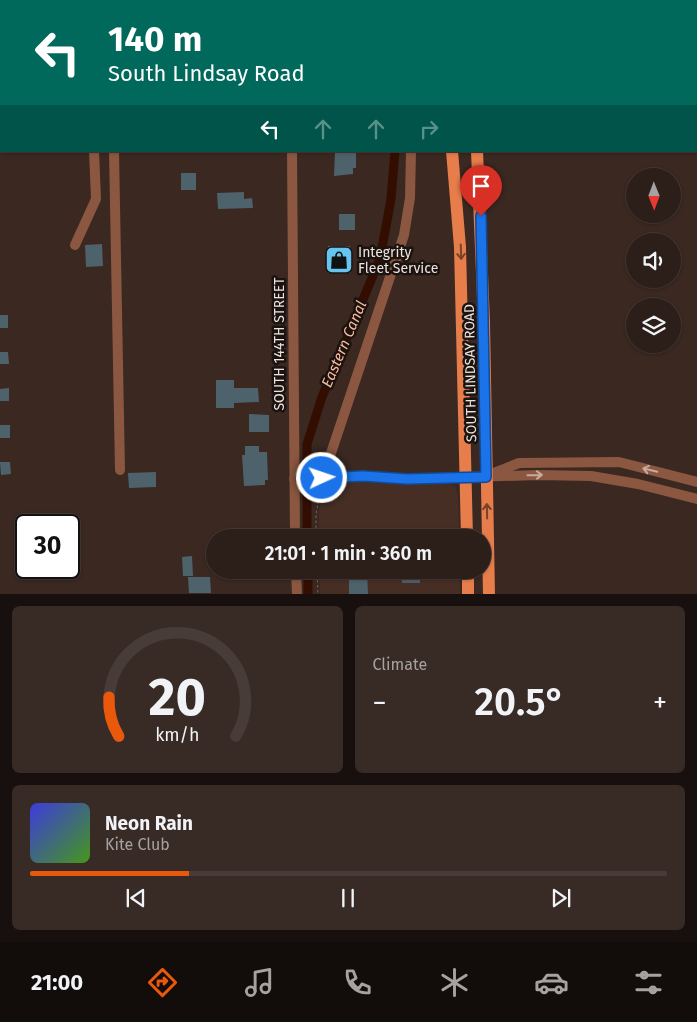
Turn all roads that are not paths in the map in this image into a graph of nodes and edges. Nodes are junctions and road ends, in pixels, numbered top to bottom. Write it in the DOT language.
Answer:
graph roads {
  1 [pos="94,152"];
  2 [pos="114,152"];
  3 [pos="292,152"];
  4 [pos="411,152"];
  5 [pos="452,152"];
  6 [pos="477,152"];
  7 [pos="75,245"];
  8 [pos="120,470"];
  9 [pos="466,477"];
  10 [pos="486,477"];
  11 [pos="320,478"];
  12 [pos="297,479"];
  13 [pos="697,482"];
  14 [pos="697,499"];
  15 [pos="295,529"];
  16 [pos="467,529"];
  17 [pos="296,579"];
  18 [pos="468,579"];
  19 [pos="297,594"];
  20 [pos="468,594"];
  21 [pos="489,594"];
  1 -- 7 [label="street"];
  2 -- 8 [label="street"];
  3 -- 12 [label="street, SOUTH 144TH STREET"];
  4 -- 11 [label="street"];
  5 -- 9 [label="main road, SOUTH LINDSAY ROAD, one-way"];
  6 -- 10 [label="main road, SOUTH LINDSAY ROAD"];
  9 -- 10 [label="street"];
  9 -- 11 [label="street"];
  9 -- 16 [label="main road, SOUTH LINDSAY ROAD"];
  13 -- 10 [label="street, one-way"];
  10 -- 14 [label="street, one-way"];
  21 -- 10 [label="main road, SOUTH LINDSAY ROAD, one-way"];
  11 -- 12 [label="street"];
  12 -- 15 [label="street, SOUTH 144TH STREET"];
  17 -- 19 [label="street"];
  18 -- 20 [label="main road"];
}
